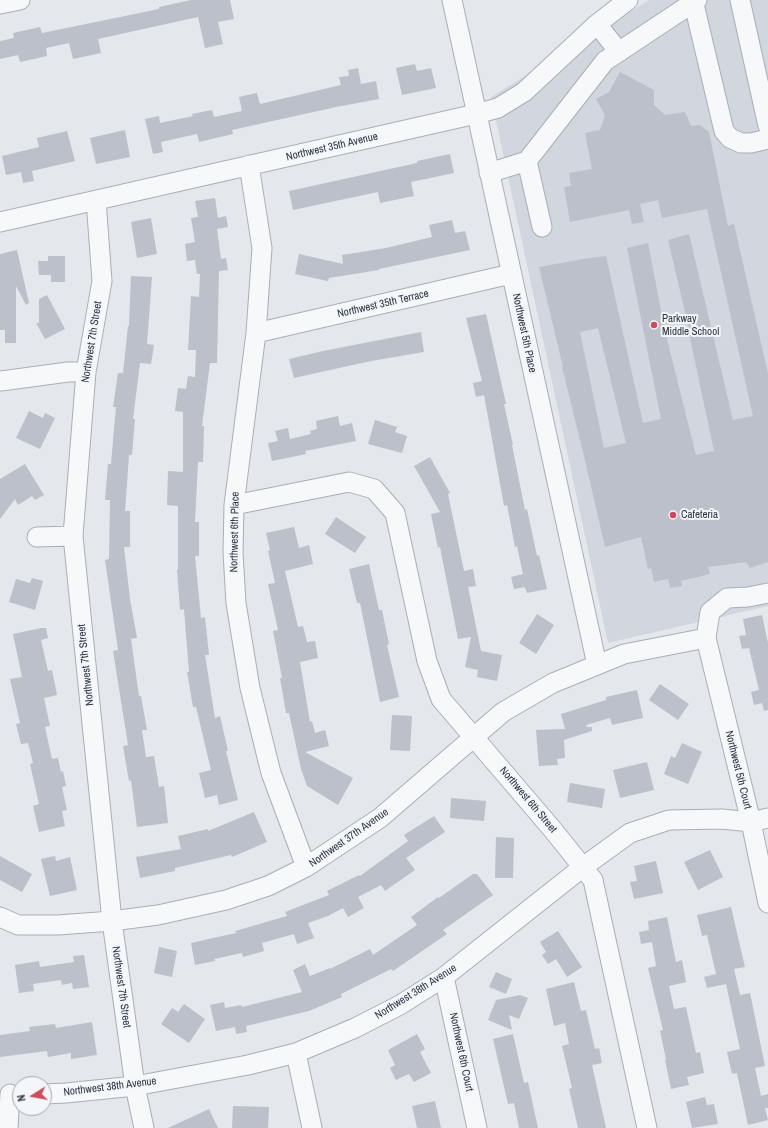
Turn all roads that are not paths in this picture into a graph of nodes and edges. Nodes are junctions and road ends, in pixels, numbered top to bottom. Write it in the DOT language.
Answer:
graph roads {
  1 [pos="20,0"];
  2 [pos="452,0"];
  3 [pos="628,0"];
  4 [pos="740,0"];
  5 [pos="695,1"];
  6 [pos="0,4"];
  7 [pos="597,24"];
  8 [pos="619,52"];
  9 [pos="476,114"];
  10 [pos="768,126"];
  11 [pos="768,139"];
  12 [pos="527,161"];
  13 [pos="249,165"];
  14 [pos="489,173"];
  15 [pos="96,200"];
  16 [pos="0,222"];
  17 [pos="542,227"];
  18 [pos="511,274"];
  19 [pos="256,333"];
  20 [pos="86,372"];
  21 [pos="1,381"];
  22 [pos="234,505"];
  23 [pos="73,536"];
  24 [pos="37,537"];
  25 [pos="768,593"];
  26 [pos="706,638"];
  27 [pos="597,665"];
  28 [pos="474,736"];
  29 [pos="759,820"];
  30 [pos="768,832"];
  31 [pos="583,866"];
  32 [pos="306,867"];
  33 [pos="768,903"];
  34 [pos="0,917"];
  35 [pos="112,921"];
  36 [pos="444,977"];
  37 [pos="296,1053"];
  38 [pos="135,1086"];
  39 [pos="10,1094"];
  40 [pos="52,1094"];
  41 [pos="8,1128"];
  42 [pos="144,1128"];
  43 [pos="312,1128"];
  44 [pos="477,1128"];
  45 [pos="647,1128"];
  1 -- 6 [label="street"];
  2 -- 9 [label="street, Northwest 5th Place"];
  3 -- 7 [label="street, Northwest 35th Avenue"];
  4 -- 10 [label="street"];
  5 -- 8 [label="street"];
  5 -- 11 [label="street"];
  7 -- 8 [label="street"];
  7 -- 9 [label="street, Northwest 35th Avenue"];
  8 -- 12 [label="street"];
  9 -- 13 [label="street, Northwest 35th Avenue"];
  9 -- 14 [label="street, Northwest 5th Place"];
  12 -- 14 [label="street"];
  12 -- 17 [label="street"];
  13 -- 15 [label="street, Northwest 35th Avenue"];
  13 -- 19 [label="street, Northwest 6th Place"];
  14 -- 18 [label="street, Northwest 5th Place"];
  15 -- 16 [label="street, Northwest 35th Avenue"];
  15 -- 20 [label="street, Northwest 7th Street"];
  18 -- 19 [label="street, Northwest 35th Terrace"];
  18 -- 27 [label="street, Northwest 5th Place"];
  19 -- 22 [label="street, Northwest 6th Place"];
  20 -- 21 [label="street"];
  20 -- 23 [label="street, Northwest 7th Street"];
  22 -- 28 [label="street, Northwest 6th Street"];
  22 -- 32 [label="street, Northwest 6th Place"];
  23 -- 24 [label="street"];
  23 -- 35 [label="street, Northwest 7th Street"];
  25 -- 26 [label="street"];
  26 -- 27 [label="street, Northwest 37th Avenue"];
  26 -- 29 [label="street, Northwest 5th Court"];
  27 -- 28 [label="street, Northwest 37th Avenue"];
  28 -- 31 [label="street, Northwest 6th Street"];
  28 -- 32 [label="street, Northwest 37th Avenue"];
  29 -- 30 [label="street, Northwest 38th Avenue"];
  29 -- 31 [label="street, Northwest 38th Avenue"];
  29 -- 33 [label="street, Northwest 5th Court"];
  31 -- 36 [label="street, Northwest 38th Avenue"];
  31 -- 45 [label="street, Northwest 6th Street"];
  32 -- 35 [label="street, Northwest 37th Avenue"];
  34 -- 35 [label="street, Northwest 37th Avenue"];
  35 -- 38 [label="street, Northwest 7th Street"];
  36 -- 37 [label="street, Northwest 38th Avenue"];
  36 -- 44 [label="street, Northwest 6th Court"];
  37 -- 38 [label="street, Northwest 38th Avenue"];
  37 -- 43 [label="street"];
  38 -- 40 [label="street, Northwest 38th Avenue"];
  38 -- 42 [label="street, Northwest 7th Street"];
  39 -- 41 [label="street"];
}
